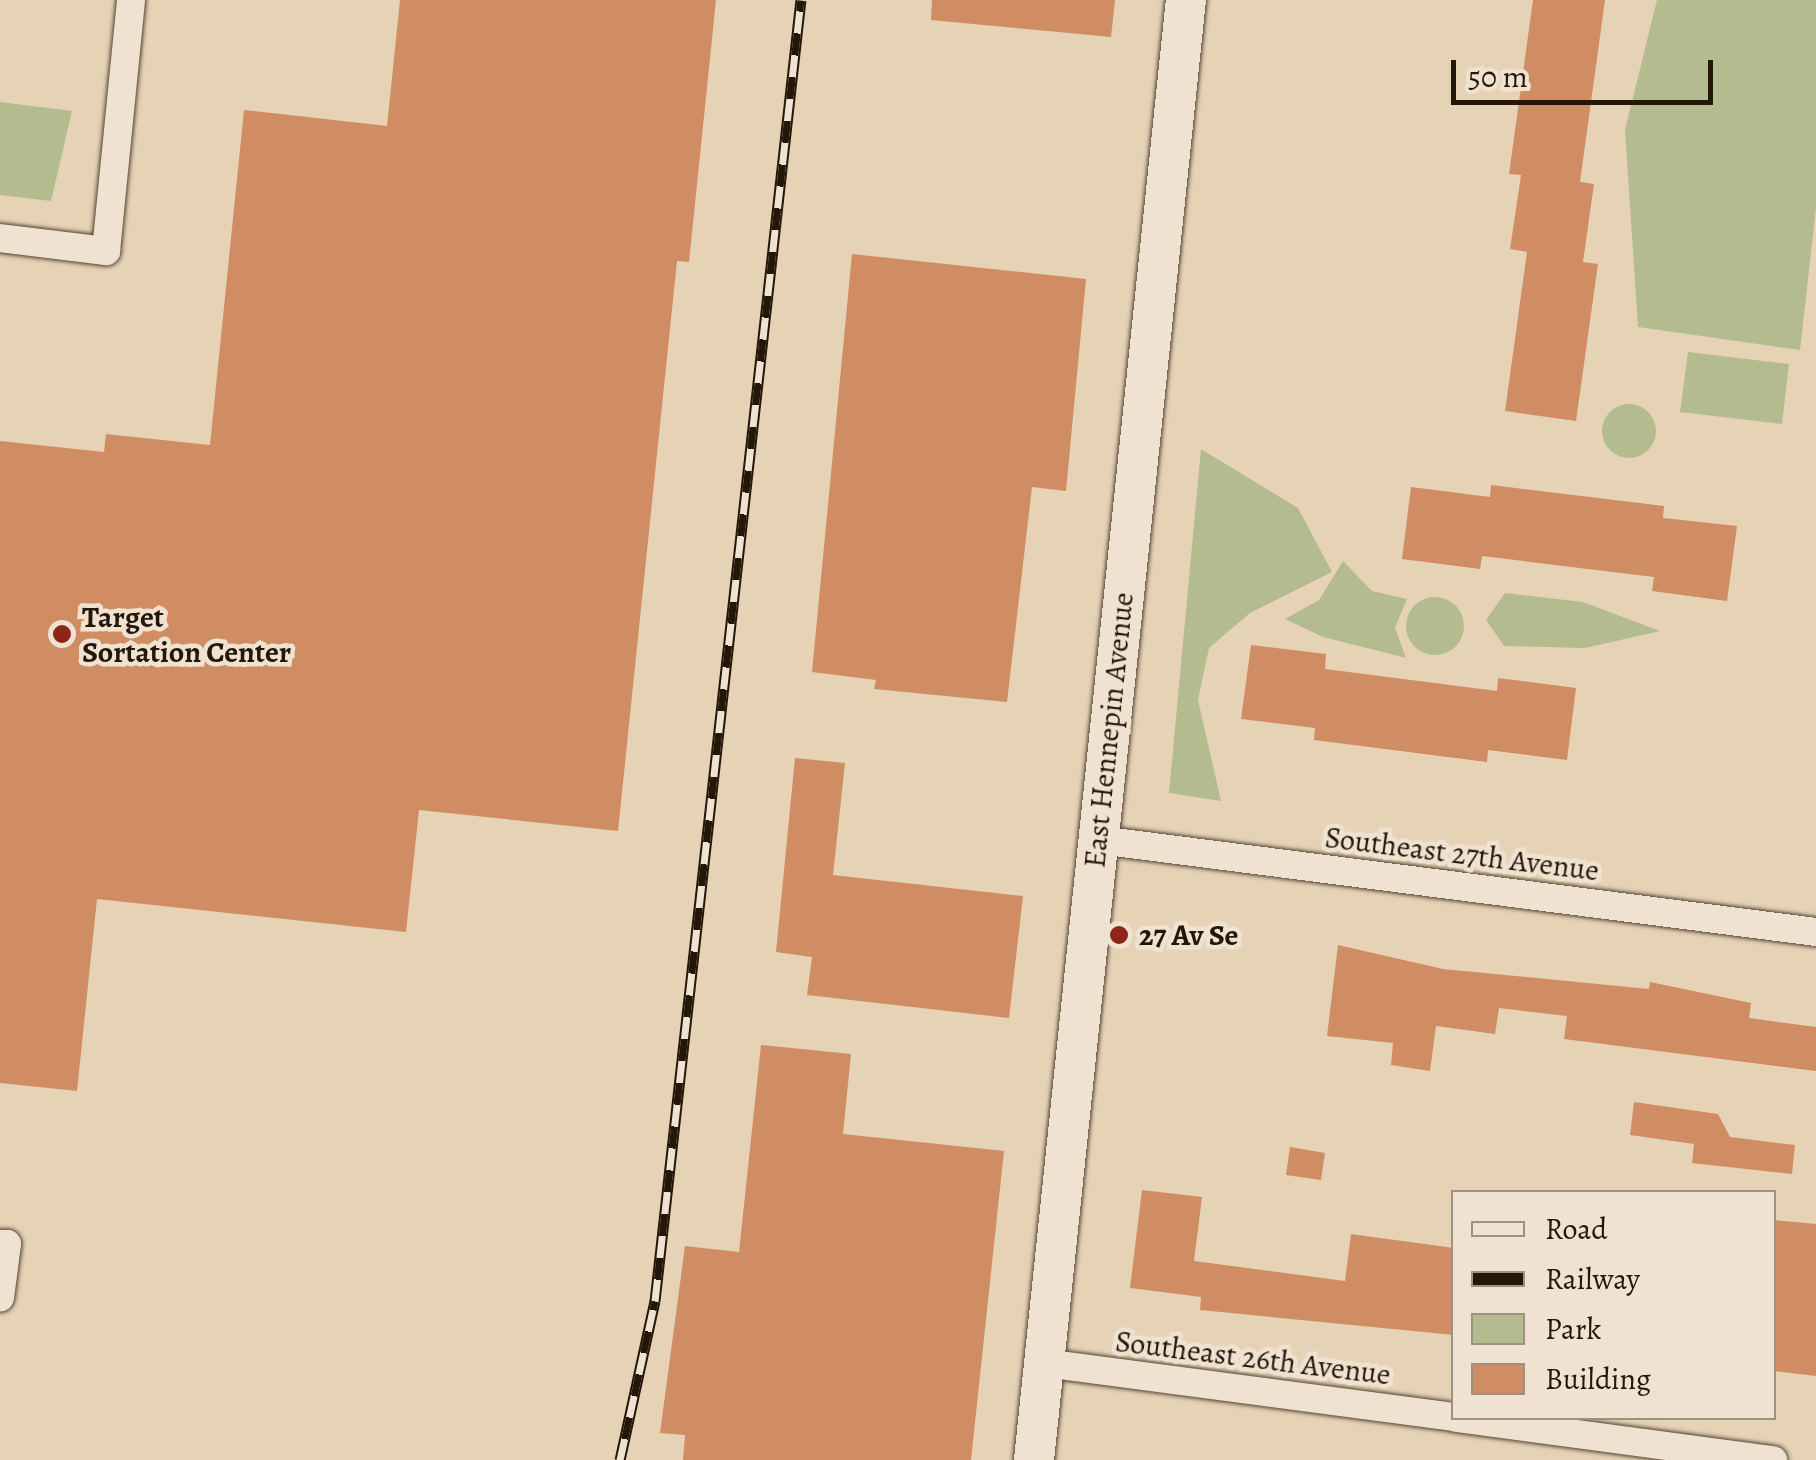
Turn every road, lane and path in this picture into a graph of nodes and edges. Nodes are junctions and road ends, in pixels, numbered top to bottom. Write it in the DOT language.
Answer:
graph roads {
  1 [pos="131,0"];
  2 [pos="1186,0"];
  3 [pos="0,238"];
  4 [pos="1099,840"];
  5 [pos="1816,932"];
  6 [pos="3,1244"];
  7 [pos="0,1298"];
  8 [pos="1044,1364"];
  9 [pos="1451,1416"];
  10 [pos="1477,1420"];
  11 [pos="1034,1460"];
  12 [pos="1773,1460"];
  1 -- 3 [label="street"];
  2 -- 4 [label="main road, East Hennepin Avenue"];
  4 -- 5 [label="street, Southeast 27th Avenue"];
  4 -- 8 [label="main road, East Hennepin Avenue"];
  6 -- 7 [label="street"];
  8 -- 9 [label="street, Southeast 26th Avenue"];
  8 -- 11 [label="main road, East Hennepin Avenue"];
  10 -- 12 [label="street, Southeast 26th Avenue"];
}
